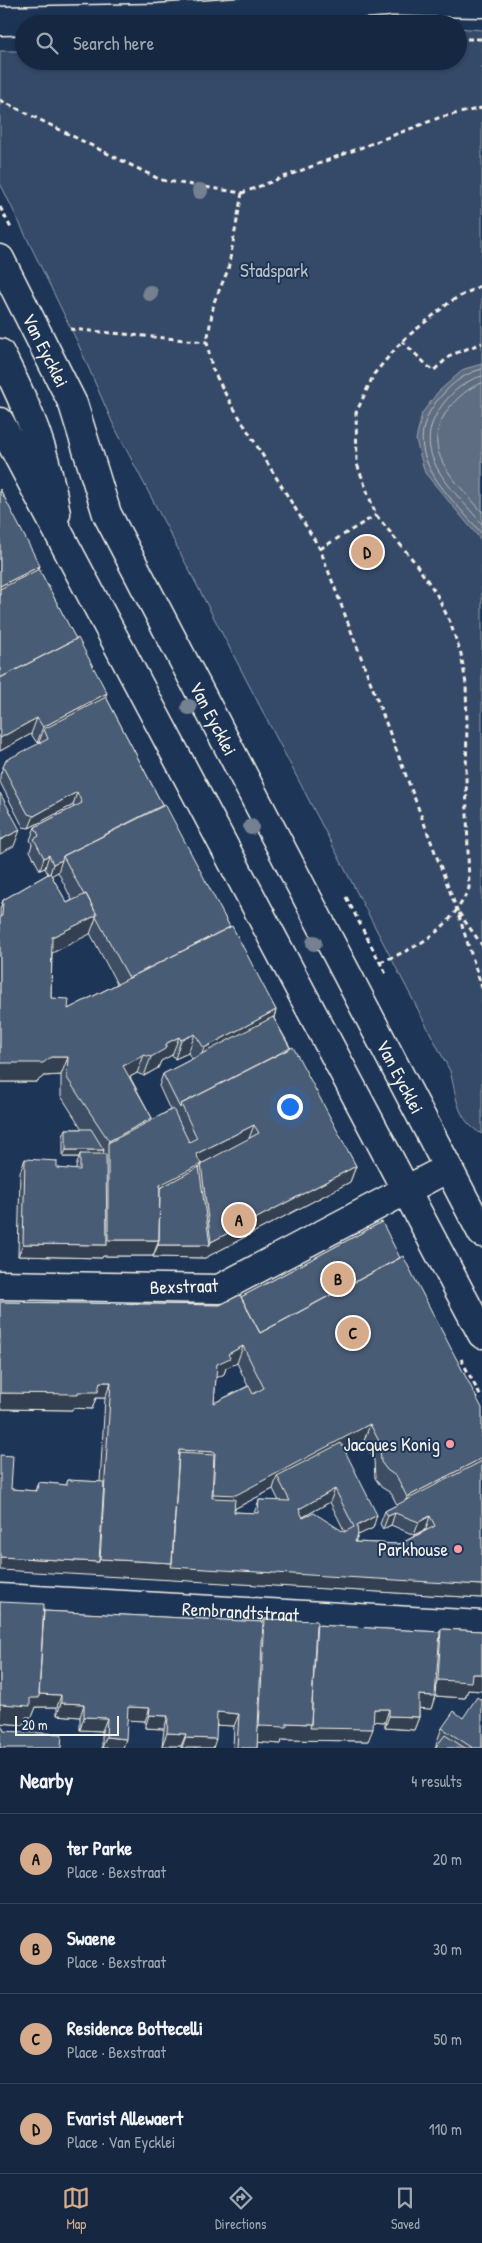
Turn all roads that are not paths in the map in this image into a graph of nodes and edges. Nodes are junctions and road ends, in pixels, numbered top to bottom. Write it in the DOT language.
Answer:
graph roads {
  1 [pos="342,0"];
  2 [pos="386,2"];
  3 [pos="482,3"];
  4 [pos="202,15"];
  5 [pos="0,20"];
  6 [pos="15,20"];
  7 [pos="0,259"];
  8 [pos="0,354"];
  9 [pos="1,427"];
  10 [pos="60,537"];
  11 [pos="448,1168"];
  12 [pos="406,1191"];
  13 [pos="482,1234"];
  14 [pos="0,1285"];
  15 [pos="482,1334"];
  16 [pos="0,1598"];
  17 [pos="482,1625"];
  1 -- 2 [label="main road"];
  2 -- 3 [label="main road"];
  2 -- 4 [label="main road"];
  5 -- 6 [label="main road"];
  7 -- 11 [label="main road, Van Eycklei"];
  8 -- 10 [label="main road"];
  9 -- 10 [label="main road"];
  10 -- 12 [label="main road"];
  11 -- 12 [label="main road"];
  11 -- 13 [label="main road, Van Eycklei"];
  12 -- 14 [label="main road, Bexstraat"];
  12 -- 15 [label="main road"];
  16 -- 17 [label="main road, Rembrandtstraat"];
}
